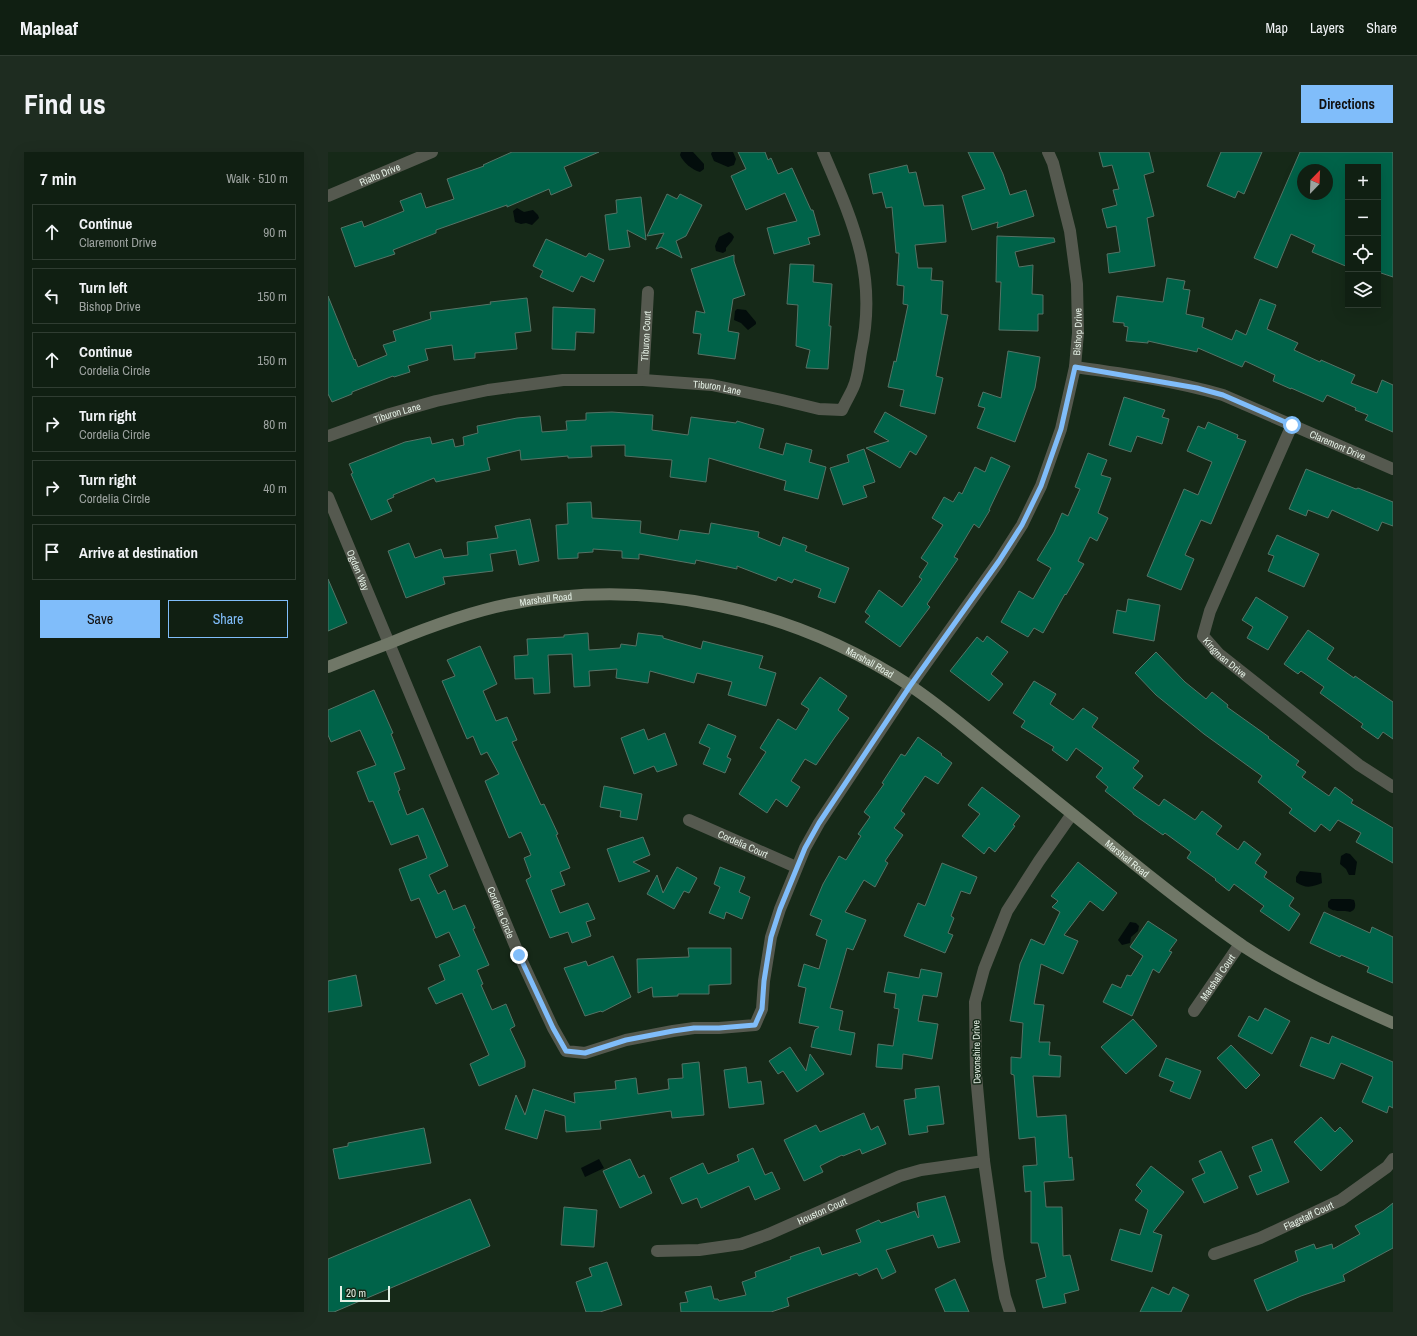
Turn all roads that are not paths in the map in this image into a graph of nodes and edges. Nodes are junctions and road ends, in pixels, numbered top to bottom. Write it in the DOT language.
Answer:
graph roads {
  1 [pos="432,152"];
  2 [pos="823,152"];
  3 [pos="1048,152"];
  4 [pos="328,196"];
  5 [pos="648,292"];
  6 [pos="1075,367"];
  7 [pos="643,380"];
  8 [pos="1292,425"];
  9 [pos="328,436"];
  10 [pos="1393,469"];
  11 [pos="328,497"];
  12 [pos="389,643"];
  13 [pos="328,667"];
  14 [pos="910,686"];
  15 [pos="1393,787"];
  16 [pos="1072,814"];
  17 [pos="689,820"];
  18 [pos="796,867"];
  19 [pos="1240,944"];
  20 [pos="1194,1011"];
  21 [pos="1393,1022"];
  22 [pos="1393,1159"];
  23 [pos="984,1161"];
  24 [pos="658,1251"];
  25 [pos="1214,1254"];
  26 [pos="1010,1312"];
  1 -- 4 [label="street, Rialto Drive"];
  2 -- 7 [label="street, Tiburon Lane"];
  3 -- 6 [label="street, Bishop Drive"];
  5 -- 7 [label="street, Tiburon Court"];
  6 -- 8 [label="street, Claremont Drive"];
  6 -- 14 [label="street, Bishop Drive"];
  7 -- 9 [label="street, Tiburon Lane"];
  8 -- 10 [label="street, Claremont Drive"];
  8 -- 15 [label="street, Kingman Drive"];
  11 -- 12 [label="street, Ogden Way"];
  12 -- 13 [label="street, Marshall Road"];
  12 -- 14 [label="street, Marshall Road"];
  12 -- 18 [label="street, Cordelia Circle"];
  14 -- 16 [label="street, Marshall Road"];
  14 -- 18 [label="street, Cordelia Circle"];
  16 -- 19 [label="street, Marshall Road"];
  16 -- 23 [label="street, Devonshire Drive"];
  17 -- 18 [label="street, Cordelia Court"];
  19 -- 20 [label="street, Marshall Court"];
  19 -- 21 [label="street, Marshall Road"];
  22 -- 25 [label="street, Flagstaff Court"];
  23 -- 24 [label="street, Houston Court"];
  23 -- 26 [label="street, Devonshire Drive"];
}
